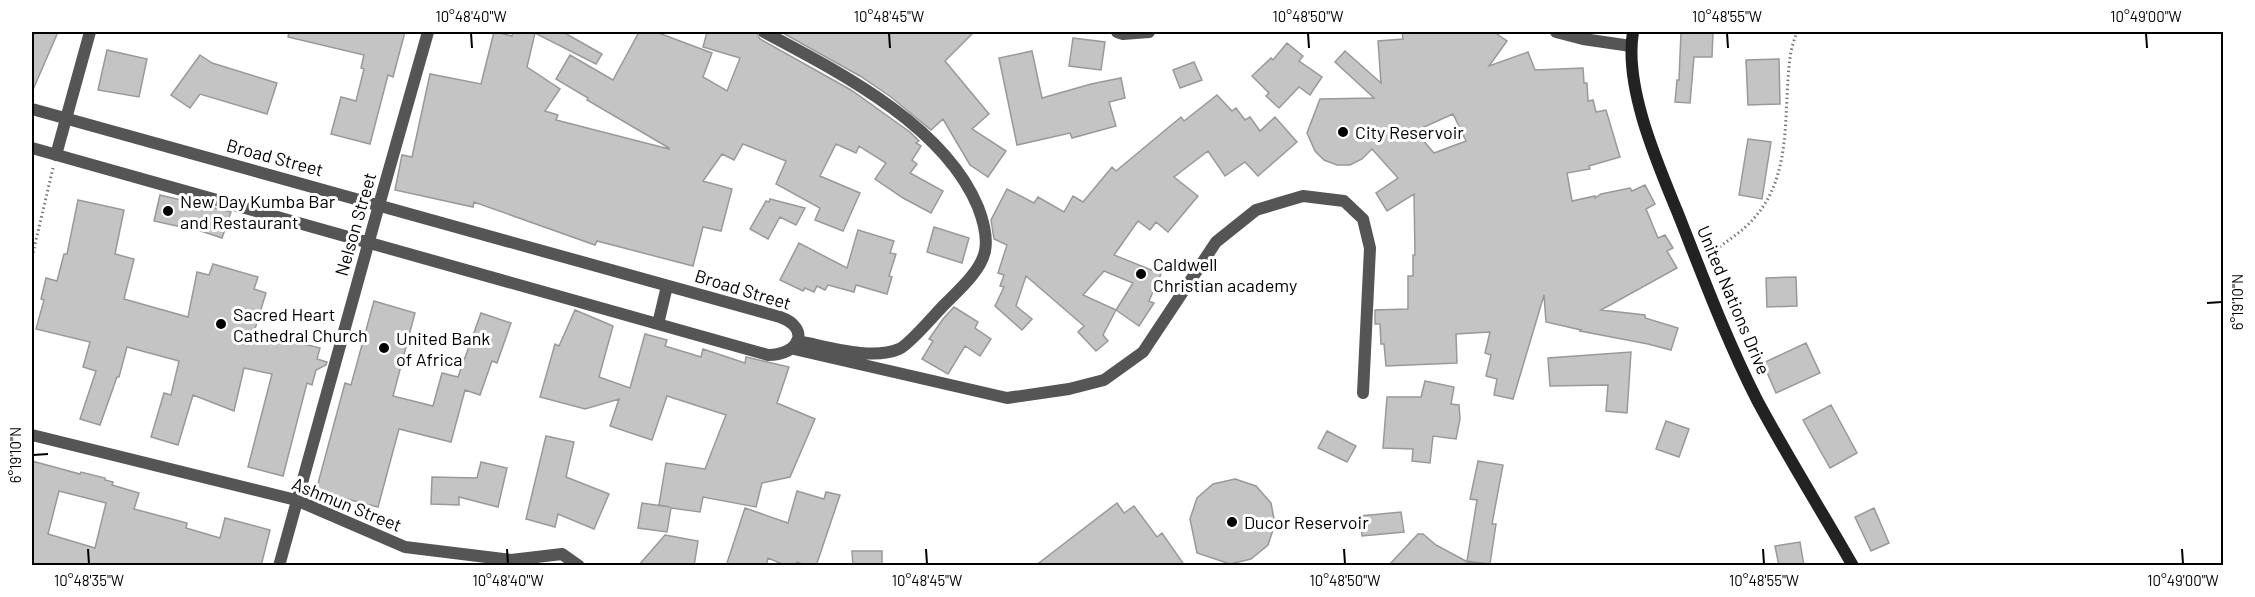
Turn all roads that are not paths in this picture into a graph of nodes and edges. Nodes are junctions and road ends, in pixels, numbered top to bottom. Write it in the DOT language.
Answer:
graph roads {
  1 [pos="90,32"];
  2 [pos="428,32"];
  3 [pos="764,32"];
  4 [pos="1117,32"];
  5 [pos="1149,32"];
  6 [pos="1556,32"];
  7 [pos="1633,32"];
  8 [pos="1631,45"];
  9 [pos="32,109"];
  10 [pos="65,118"];
  11 [pos="32,148"];
  12 [pos="56,155"];
  13 [pos="379,204"];
  14 [pos="368,244"];
  15 [pos="667,286"];
  16 [pos="658,324"];
  17 [pos="795,345"];
  18 [pos="1363,393"];
  19 [pos="32,435"];
  20 [pos="296,500"];
  21 [pos="279,566"];
  22 [pos="579,566"];
  23 [pos="1853,566"];
  1 -- 10 [label="street"];
  2 -- 13 [label="street, Nelson Street"];
  3 -- 17 [label="street"];
  4 -- 5 [label="street"];
  6 -- 8 [label="street"];
  7 -- 8 [label="main road, United Nations Drive"];
  8 -- 23 [label="main road, United Nations Drive"];
  9 -- 10 [label="street, Broad Street"];
  10 -- 12 [label="street"];
  10 -- 13 [label="street, Broad Street"];
  11 -- 12 [label="street"];
  12 -- 14 [label="street"];
  13 -- 14 [label="street, Nelson Street"];
  13 -- 15 [label="street, Broad Street"];
  14 -- 16 [label="street"];
  14 -- 20 [label="street, Nelson Street"];
  15 -- 16 [label="street"];
  15 -- 17 [label="street, Broad Street"];
  16 -- 17 [label="street"];
  17 -- 18 [label="street"];
  19 -- 20 [label="street, Ashmun Street"];
  20 -- 21 [label="street, Nelson Street"];
  20 -- 22 [label="street, Ashmun Street"];
}
